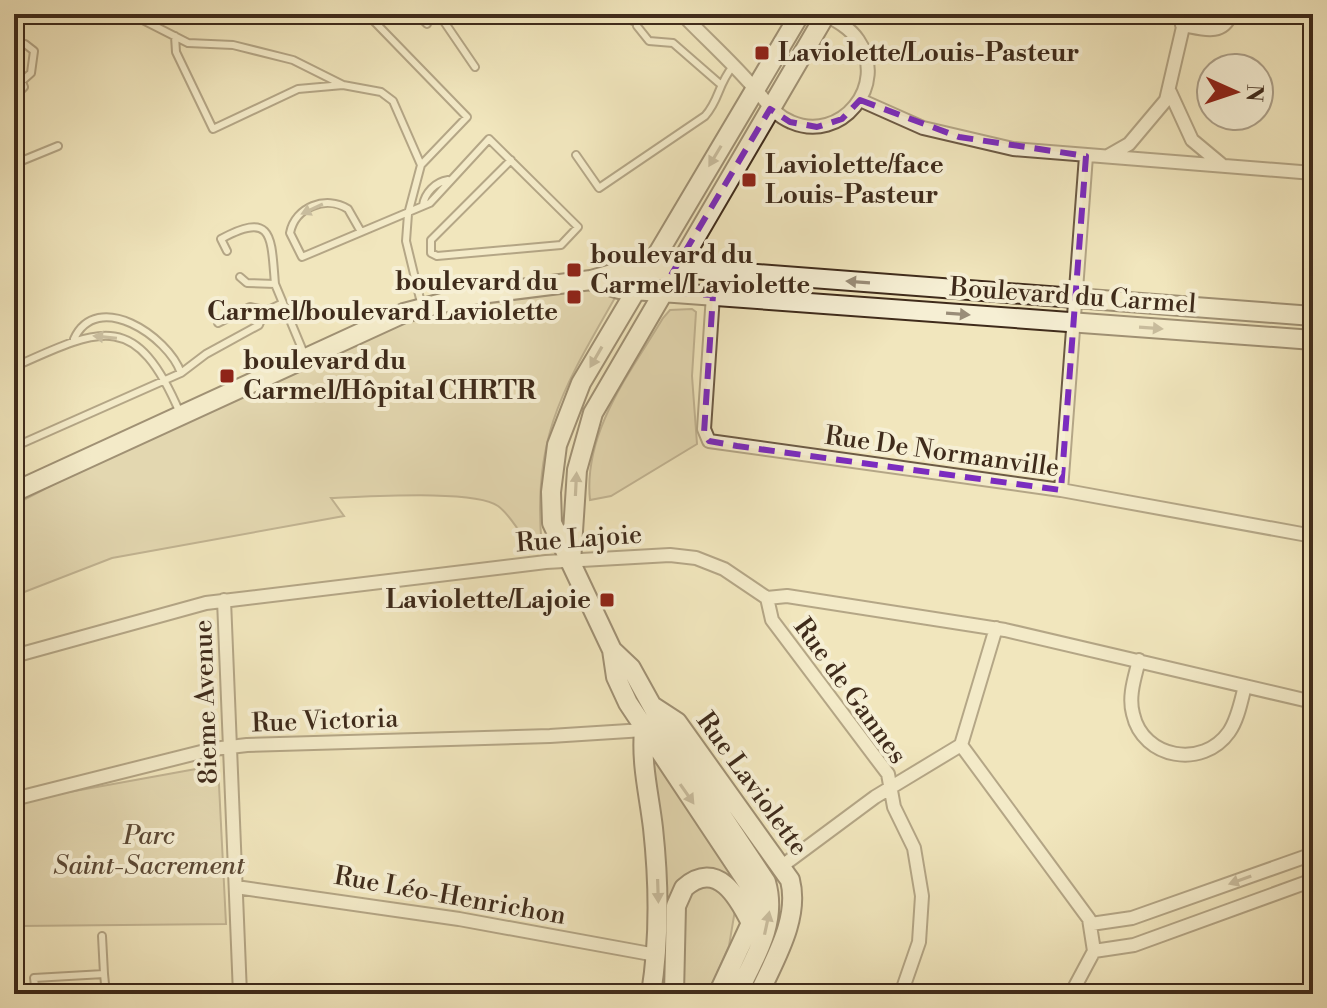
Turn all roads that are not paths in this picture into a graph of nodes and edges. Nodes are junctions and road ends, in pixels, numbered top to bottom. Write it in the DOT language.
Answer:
graph roads {
  1 [pos="131,14"];
  2 [pos="153,14"];
  3 [pos="367,14"];
  4 [pos="417,14"];
  5 [pos="456,14"];
  6 [pos="628,14"];
  7 [pos="682,14"];
  8 [pos="800,14"];
  9 [pos="826,14"];
  10 [pos="1231,14"];
  11 [pos="1184,19"];
  12 [pos="145,21"];
  13 [pos="427,24"];
  14 [pos="175,36"];
  15 [pos="14,49"];
  16 [pos="14,63"];
  17 [pos="733,66"];
  18 [pos="475,67"];
  19 [pos="326,76"];
  20 [pos="22,81"];
  21 [pos="719,83"];
  22 [pos="343,85"];
  23 [pos="313,87"];
  24 [pos="755,89"];
  25 [pos="1170,92"];
  26 [pos="14,97"];
  27 [pos="860,100"];
  28 [pos="770,109"];
  29 [pos="58,146"];
  30 [pos="576,155"];
  31 [pos="1086,156"];
  32 [pos="1101,157"];
  33 [pos="511,160"];
  34 [pos="14,164"];
  35 [pos="421,165"];
  36 [pos="1226,166"];
  37 [pos="1313,173"];
  38 [pos="408,214"];
  39 [pos="360,230"];
  40 [pos="227,251"];
  41 [pos="648,268"];
  42 [pos="676,268"];
  43 [pos="240,277"];
  44 [pos="591,280"];
  45 [pos="275,284"];
  46 [pos="893,285"];
  47 [pos="637,290"];
  48 [pos="661,292"];
  49 [pos="713,295"];
  50 [pos="1075,298"];
  51 [pos="283,303"];
  52 [pos="422,308"];
  53 [pos="891,309"];
  54 [pos="1253,312"];
  55 [pos="262,313"];
  56 [pos="1313,316"];
  57 [pos="1073,322"];
  58 [pos="218,323"];
  59 [pos="1251,336"];
  60 [pos="73,340"];
  61 [pos="1313,340"];
  62 [pos="305,356"];
  63 [pos="14,367"];
  64 [pos="181,373"];
  65 [pos="166,379"];
  66 [pos="181,415"];
  67 [pos="14,447"];
  68 [pos="1061,490"];
  69 [pos="14,492"];
  70 [pos="1313,536"];
  71 [pos="571,562"];
  72 [pos="767,598"];
  73 [pos="224,600"];
  74 [pos="996,628"];
  75 [pos="612,650"];
  76 [pos="14,656"];
  77 [pos="1139,660"];
  78 [pos="1245,686"];
  79 [pos="1313,702"];
  80 [pos="652,705"];
  81 [pos="644,730"];
  82 [pos="961,745"];
  83 [pos="230,747"];
  84 [pos="891,789"];
  85 [pos="14,799"];
  86 [pos="1313,854"];
  87 [pos="782,866"];
  88 [pos="1313,880"];
  89 [pos="236,887"];
  90 [pos="751,923"];
  91 [pos="1091,924"];
  92 [pos="102,936"];
  93 [pos="1094,951"];
  94 [pos="656,955"];
  95 [pos="104,974"];
  96 [pos="36,994"];
  97 [pos="106,994"];
  98 [pos="240,994"];
  99 [pos="651,994"];
  100 [pos="674,994"];
  101 [pos="718,994"];
  102 [pos="737,994"];
  103 [pos="759,994"];
  104 [pos="901,994"];
  105 [pos="1071,994"];
  1 -- 12 [label="lane"];
  2 -- 12 [label="lane"];
  3 -- 35 [label="lane"];
  4 -- 13 [label="lane"];
  5 -- 18 [label="lane"];
  6 -- 21 [label="lane"];
  7 -- 17 [label="street"];
  8 -- 24 [label="street, Rue Laviolette"];
  9 -- 27 [label="street"];
  9 -- 28 [label="street"];
  10 -- 11 [label="street"];
  11 -- 25 [label="street"];
  12 -- 14 [label="lane"];
  14 -- 19 [label="lane"];
  14 -- 23 [label="lane"];
  15 -- 20 [label="lane"];
  16 -- 20 [label="lane"];
  17 -- 21 [label="lane"];
  17 -- 24 [label="street"];
  19 -- 22 [label="lane"];
  19 -- 23 [label="lane"];
  20 -- 26 [label="lane"];
  21 -- 30 [label="lane"];
  22 -- 23 [label="lane"];
  22 -- 35 [label="lane"];
  24 -- 28 [label="street"];
  24 -- 41 [label="street, Rue Laviolette, one-way"];
  25 -- 32 [label="street"];
  25 -- 36 [label="street"];
  27 -- 28 [label="street"];
  27 -- 31 [label="street"];
  28 -- 42 [label="street"];
  29 -- 34 [label="lane"];
  31 -- 32 [label="street"];
  31 -- 50 [label="street"];
  32 -- 36 [label="street"];
  33 -- 33 [label="lane"];
  33 -- 38 [label="lane"];
  35 -- 38 [label="lane"];
  36 -- 37 [label="street"];
  38 -- 39 [label="lane"];
  38 -- 52 [label="lane"];
  39 -- 39 [label="lane, one-way"];
  40 -- 45 [label="lane"];
  41 -- 42 [label="street, Boulevard du Carmel"];
  41 -- 44 [label="street, Boulevard du Carmel"];
  41 -- 47 [label="street, Rue Laviolette"];
  46 -- 42 [label="street, Boulevard du Carmel, one-way"];
  42 -- 48 [label="street"];
  43 -- 45 [label="lane"];
  44 -- 47 [label="street, Boulevard du Carmel"];
  44 -- 52 [label="street, Boulevard du Carmel"];
  45 -- 51 [label="lane"];
  46 -- 50 [label="street, Boulevard du Carmel"];
  46 -- 53 [label="street"];
  47 -- 48 [label="street, Boulevard du Carmel"];
  47 -- 71 [label="street, Rue Laviolette, one-way"];
  48 -- 49 [label="street, Boulevard du Carmel"];
  71 -- 48 [label="street, one-way"];
  49 -- 53 [label="street, Boulevard du Carmel"];
  49 -- 68 [label="street, Rue De Normanville"];
  50 -- 54 [label="street, Boulevard du Carmel"];
  50 -- 57 [label="street"];
  51 -- 55 [label="lane"];
  51 -- 62 [label="lane"];
  52 -- 62 [label="street, Boulevard du Carmel"];
  53 -- 57 [label="street, Boulevard du Carmel, one-way"];
  54 -- 56 [label="street, Boulevard du Carmel"];
  54 -- 59 [label="street"];
  55 -- 58 [label="lane"];
  55 -- 64 [label="lane"];
  57 -- 59 [label="street, Boulevard du Carmel, one-way"];
  57 -- 68 [label="street"];
  59 -- 61 [label="street, Boulevard du Carmel"];
  60 -- 63 [label="lane"];
  60 -- 64 [label="lane"];
  65 -- 60 [label="lane, one-way"];
  62 -- 66 [label="street, Boulevard du Carmel"];
  64 -- 65 [label="lane"];
  65 -- 66 [label="lane"];
  65 -- 67 [label="lane"];
  66 -- 69 [label="street, Boulevard du Carmel"];
  68 -- 70 [label="street, Rue De Normanville"];
  71 -- 72 [label="street, Rue Lajoie"];
  71 -- 73 [label="street, Rue Lajoie"];
  71 -- 75 [label="street, Rue Laviolette"];
  72 -- 74 [label="street"];
  72 -- 84 [label="street, Rue de Gannes"];
  73 -- 76 [label="street, Rue Lajoie"];
  73 -- 83 [label="street, 8ieme Avenue"];
  74 -- 77 [label="street"];
  74 -- 82 [label="street"];
  75 -- 80 [label="street, Rue Laviolette"];
  75 -- 81 [label="street, Rue Laviolette"];
  77 -- 78 [label="street"];
  77 -- 78 [label="street"];
  78 -- 79 [label="street"];
  80 -- 87 [label="street, Rue Laviolette"];
  102 -- 80 [label="street, Rue Laviolette, one-way"];
  81 -- 83 [label="street, Rue Victoria"];
  81 -- 90 [label="street, Rue Laviolette, one-way"];
  81 -- 94 [label="street, Rue Laviolette, one-way"];
  82 -- 84 [label="street"];
  82 -- 91 [label="street"];
  83 -- 85 [label="street, Rue Victoria"];
  83 -- 89 [label="street, 8ieme Avenue"];
  84 -- 87 [label="street"];
  84 -- 104 [label="street, Rue de Gannes"];
  86 -- 91 [label="street, one-way"];
  87 -- 103 [label="street, Rue Laviolette"];
  88 -- 93 [label="street"];
  89 -- 94 [label="street, Rue Léo-Henrichon"];
  89 -- 98 [label="street, 8ieme Avenue"];
  90 -- 100 [label="street"];
  90 -- 101 [label="street, Rue Laviolette"];
  91 -- 93 [label="street"];
  92 -- 95 [label="lane"];
  93 -- 105 [label="street"];
  94 -- 99 [label="street, Rue Laviolette"];
  95 -- 96 [label="lane"];
  95 -- 97 [label="lane"];
}
